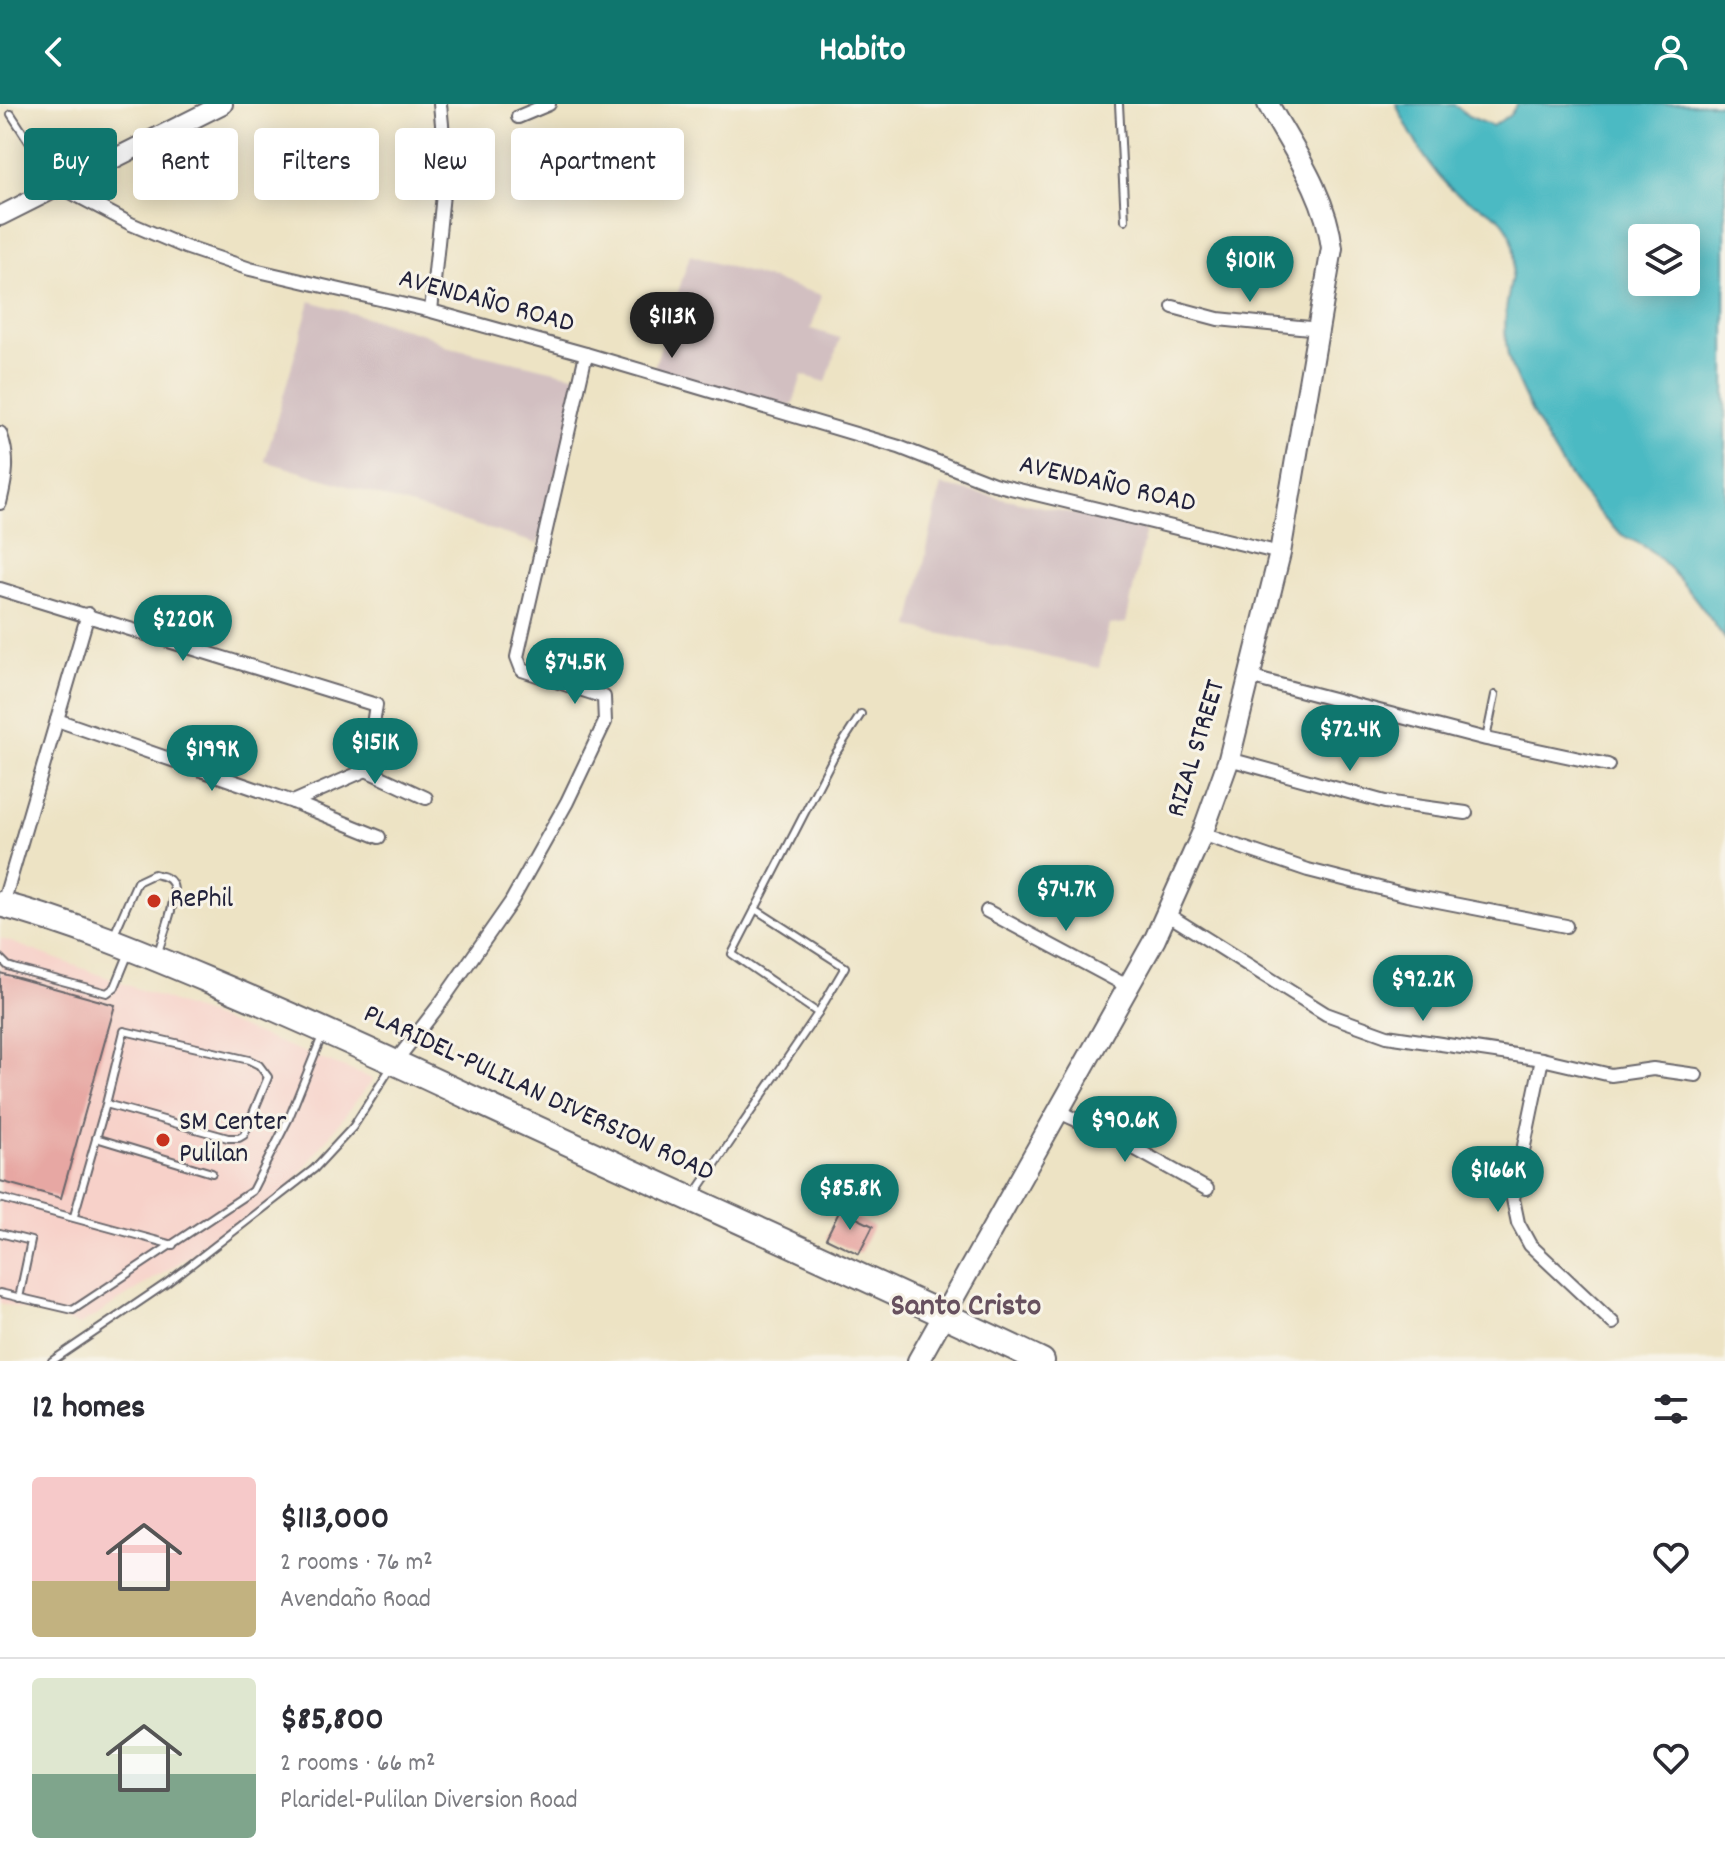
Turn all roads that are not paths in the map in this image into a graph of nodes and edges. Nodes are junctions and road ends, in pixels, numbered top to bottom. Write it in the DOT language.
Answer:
graph roads {
  1 [pos="223,104"];
  2 [pos="440,104"];
  3 [pos="549,104"];
  4 [pos="1119,104"];
  5 [pos="1268,104"];
  6 [pos="11,114"];
  7 [pos="518,117"];
  8 [pos="24,134"];
  9 [pos="117,156"];
  10 [pos="29,200"];
  11 [pos="87,200"];
  12 [pos="0,216"];
  13 [pos="1125,220"];
  14 [pos="1173,307"];
  15 [pos="431,311"];
  16 [pos="1320,329"];
  17 [pos="586,354"];
  18 [pos="0,433"];
  19 [pos="0,503"];
  20 [pos="1280,553"];
  21 [pos="0,589"];
  22 [pos="88,614"];
  23 [pos="1249,677"];
  24 [pos="1495,695"];
  25 [pos="861,714"];
  26 [pos="57,720"];
  27 [pos="1486,739"];
  28 [pos="1229,759"];
  29 [pos="1608,765"];
  30 [pos="366,770"];
  31 [pos="426,798"];
  32 [pos="293,802"];
  33 [pos="1466,813"];
  34 [pos="1202,834"];
  35 [pos="379,837"];
  36 [pos="1,909"];
  37 [pos="755,909"];
  38 [pos="987,911"];
  39 [pos="1167,914"];
  40 [pos="1566,926"];
  41 [pos="121,944"];
  42 [pos="0,958"];
  43 [pos="156,958"];
  44 [pos="1129,987"];
  45 [pos="818,1013"];
  46 [pos="324,1029"];
  47 [pos="1542,1059"];
  48 [pos="395,1062"];
  49 [pos="1696,1075"];
  50 [pos="106,1104"];
  51 [pos="1059,1112"];
  52 [pos="96,1138"];
  53 [pos="212,1173"];
  54 [pos="1207,1189"];
  55 [pos="0,1198"];
  56 [pos="691,1200"];
  57 [pos="74,1216"];
  58 [pos="0,1233"];
  59 [pos="173,1245"];
  60 [pos="0,1293"];
  61 [pos="19,1298"];
  62 [pos="944,1315"];
  63 [pos="1613,1323"];
  64 [pos="52,1361"];
  65 [pos="918,1361"];
  66 [pos="1042,1361"];
  1 -- 9 [label="main road"];
  2 -- 15 [label="street"];
  3 -- 7 [label="street"];
  4 -- 13 [label="lane"];
  5 -- 16 [label="main road, RIZAL STREET"];
  6 -- 8 [label="lane"];
  10 -- 12 [label="main road"];
  11 -- 15 [label="street, AVENDAÑO ROAD"];
  14 -- 16 [label="street"];
  15 -- 17 [label="street, AVENDAÑO ROAD"];
  16 -- 20 [label="main road, RIZAL STREET"];
  17 -- 20 [label="street, AVENDAÑO ROAD"];
  17 -- 48 [label="street"];
  18 -- 19 [label="street"];
  20 -- 23 [label="main road, RIZAL STREET"];
  21 -- 22 [label="street"];
  22 -- 26 [label="street"];
  22 -- 30 [label="street"];
  23 -- 27 [label="street"];
  23 -- 28 [label="main road, RIZAL STREET"];
  24 -- 27 [label="lane"];
  25 -- 37 [label="lane"];
  26 -- 32 [label="street"];
  26 -- 36 [label="street"];
  27 -- 29 [label="street"];
  28 -- 33 [label="street"];
  28 -- 34 [label="main road, RIZAL STREET"];
  30 -- 31 [label="street"];
  30 -- 32 [label="street"];
  32 -- 35 [label="street"];
  34 -- 39 [label="main road, RIZAL STREET"];
  34 -- 40 [label="street"];
  36 -- 41 [label="highway, PLARIDEL-PULILAN DIVERSION ROAD"];
  37 -- 45 [label="lane"];
  37 -- 45 [label="lane"];
  38 -- 44 [label="street"];
  39 -- 44 [label="main road, RIZAL STREET"];
  39 -- 47 [label="street"];
  41 -- 42 [label="lane"];
  41 -- 43 [label="highway, PLARIDEL-PULILAN DIVERSION ROAD"];
  41 -- 43 [label="lane"];
  43 -- 46 [label="highway, PLARIDEL-PULILAN DIVERSION ROAD"];
  44 -- 51 [label="main road, RIZAL STREET"];
  45 -- 56 [label="lane"];
  46 -- 48 [label="highway, PLARIDEL-PULILAN DIVERSION ROAD"];
  46 -- 59 [label="lane"];
  47 -- 49 [label="street"];
  47 -- 63 [label="street"];
  48 -- 56 [label="highway, PLARIDEL-PULILAN DIVERSION ROAD"];
  48 -- 64 [label="lane"];
  50 -- 50 [label="lane"];
  50 -- 52 [label="lane"];
  51 -- 54 [label="street"];
  51 -- 62 [label="main road, RIZAL STREET"];
  52 -- 53 [label="lane"];
  52 -- 57 [label="lane"];
  55 -- 57 [label="lane"];
  56 -- 62 [label="highway, PLARIDEL-PULILAN DIVERSION ROAD"];
  57 -- 59 [label="lane"];
  58 -- 61 [label="lane"];
  59 -- 61 [label="lane"];
  60 -- 61 [label="lane"];
  62 -- 65 [label="main road, RIZAL STREET"];
  62 -- 66 [label="highway, PLARIDEL-PULILAN DIVERSION ROAD"];
}
